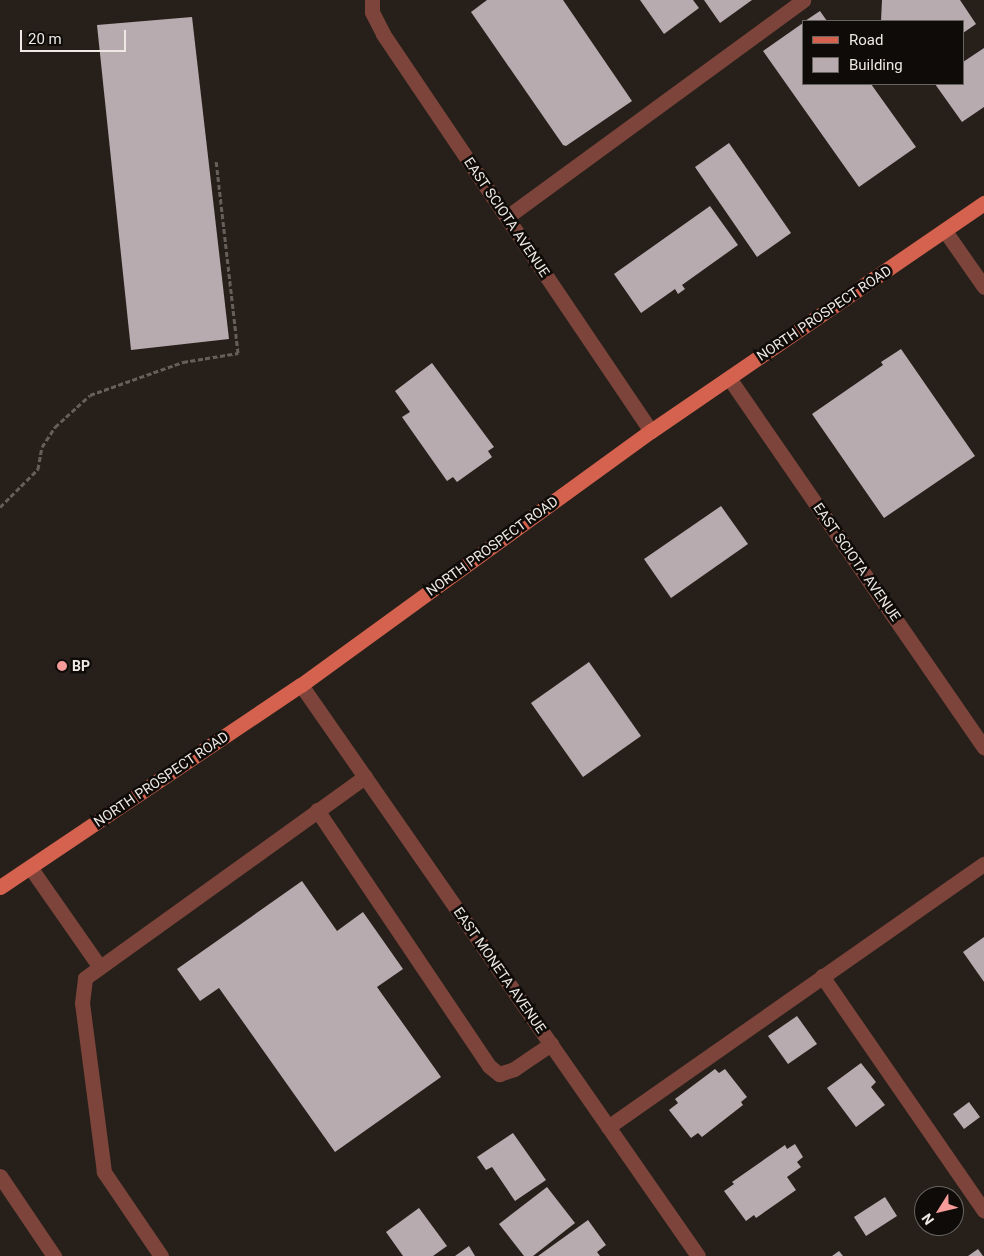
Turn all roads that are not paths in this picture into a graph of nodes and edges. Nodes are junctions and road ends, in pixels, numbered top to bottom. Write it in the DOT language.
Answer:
graph roads {
  1 [pos="372,0"];
  2 [pos="803,0"];
  3 [pos="984,203"];
  4 [pos="507,217"];
  5 [pos="945,231"];
  6 [pos="984,287"];
  7 [pos="729,378"];
  8 [pos="651,431"];
  9 [pos="301,685"];
  10 [pos="984,746"];
  11 [pos="365,777"];
  12 [pos="317,810"];
  13 [pos="984,864"];
  14 [pos="30,867"];
  15 [pos="0,887"];
  16 [pos="99,966"];
  17 [pos="822,976"];
  18 [pos="551,1044"];
  19 [pos="608,1126"];
  20 [pos="0,1176"];
  21 [pos="984,1211"];
  22 [pos="54,1256"];
  23 [pos="161,1256"];
  24 [pos="698,1256"];
  1 -- 4 [label="street, EAST SCIOTA AVENUE"];
  2 -- 4 [label="street"];
  3 -- 5 [label="main road, NORTH PROSPECT ROAD"];
  4 -- 8 [label="street, EAST SCIOTA AVENUE"];
  5 -- 6 [label="street"];
  5 -- 7 [label="main road, NORTH PROSPECT ROAD"];
  7 -- 8 [label="main road, NORTH PROSPECT ROAD"];
  7 -- 10 [label="street, EAST SCIOTA AVENUE"];
  8 -- 9 [label="main road, NORTH PROSPECT ROAD"];
  9 -- 11 [label="street, EAST MONETA AVENUE"];
  9 -- 14 [label="main road, NORTH PROSPECT ROAD"];
  11 -- 12 [label="street"];
  11 -- 18 [label="street, EAST MONETA AVENUE"];
  12 -- 16 [label="street"];
  12 -- 18 [label="street"];
  13 -- 17 [label="street"];
  14 -- 15 [label="main road, NORTH PROSPECT ROAD"];
  14 -- 16 [label="street"];
  16 -- 23 [label="street"];
  17 -- 19 [label="street"];
  17 -- 21 [label="street"];
  18 -- 19 [label="street, EAST MONETA AVENUE"];
  19 -- 24 [label="street, EAST MONETA AVENUE"];
  20 -- 22 [label="street"];
}
